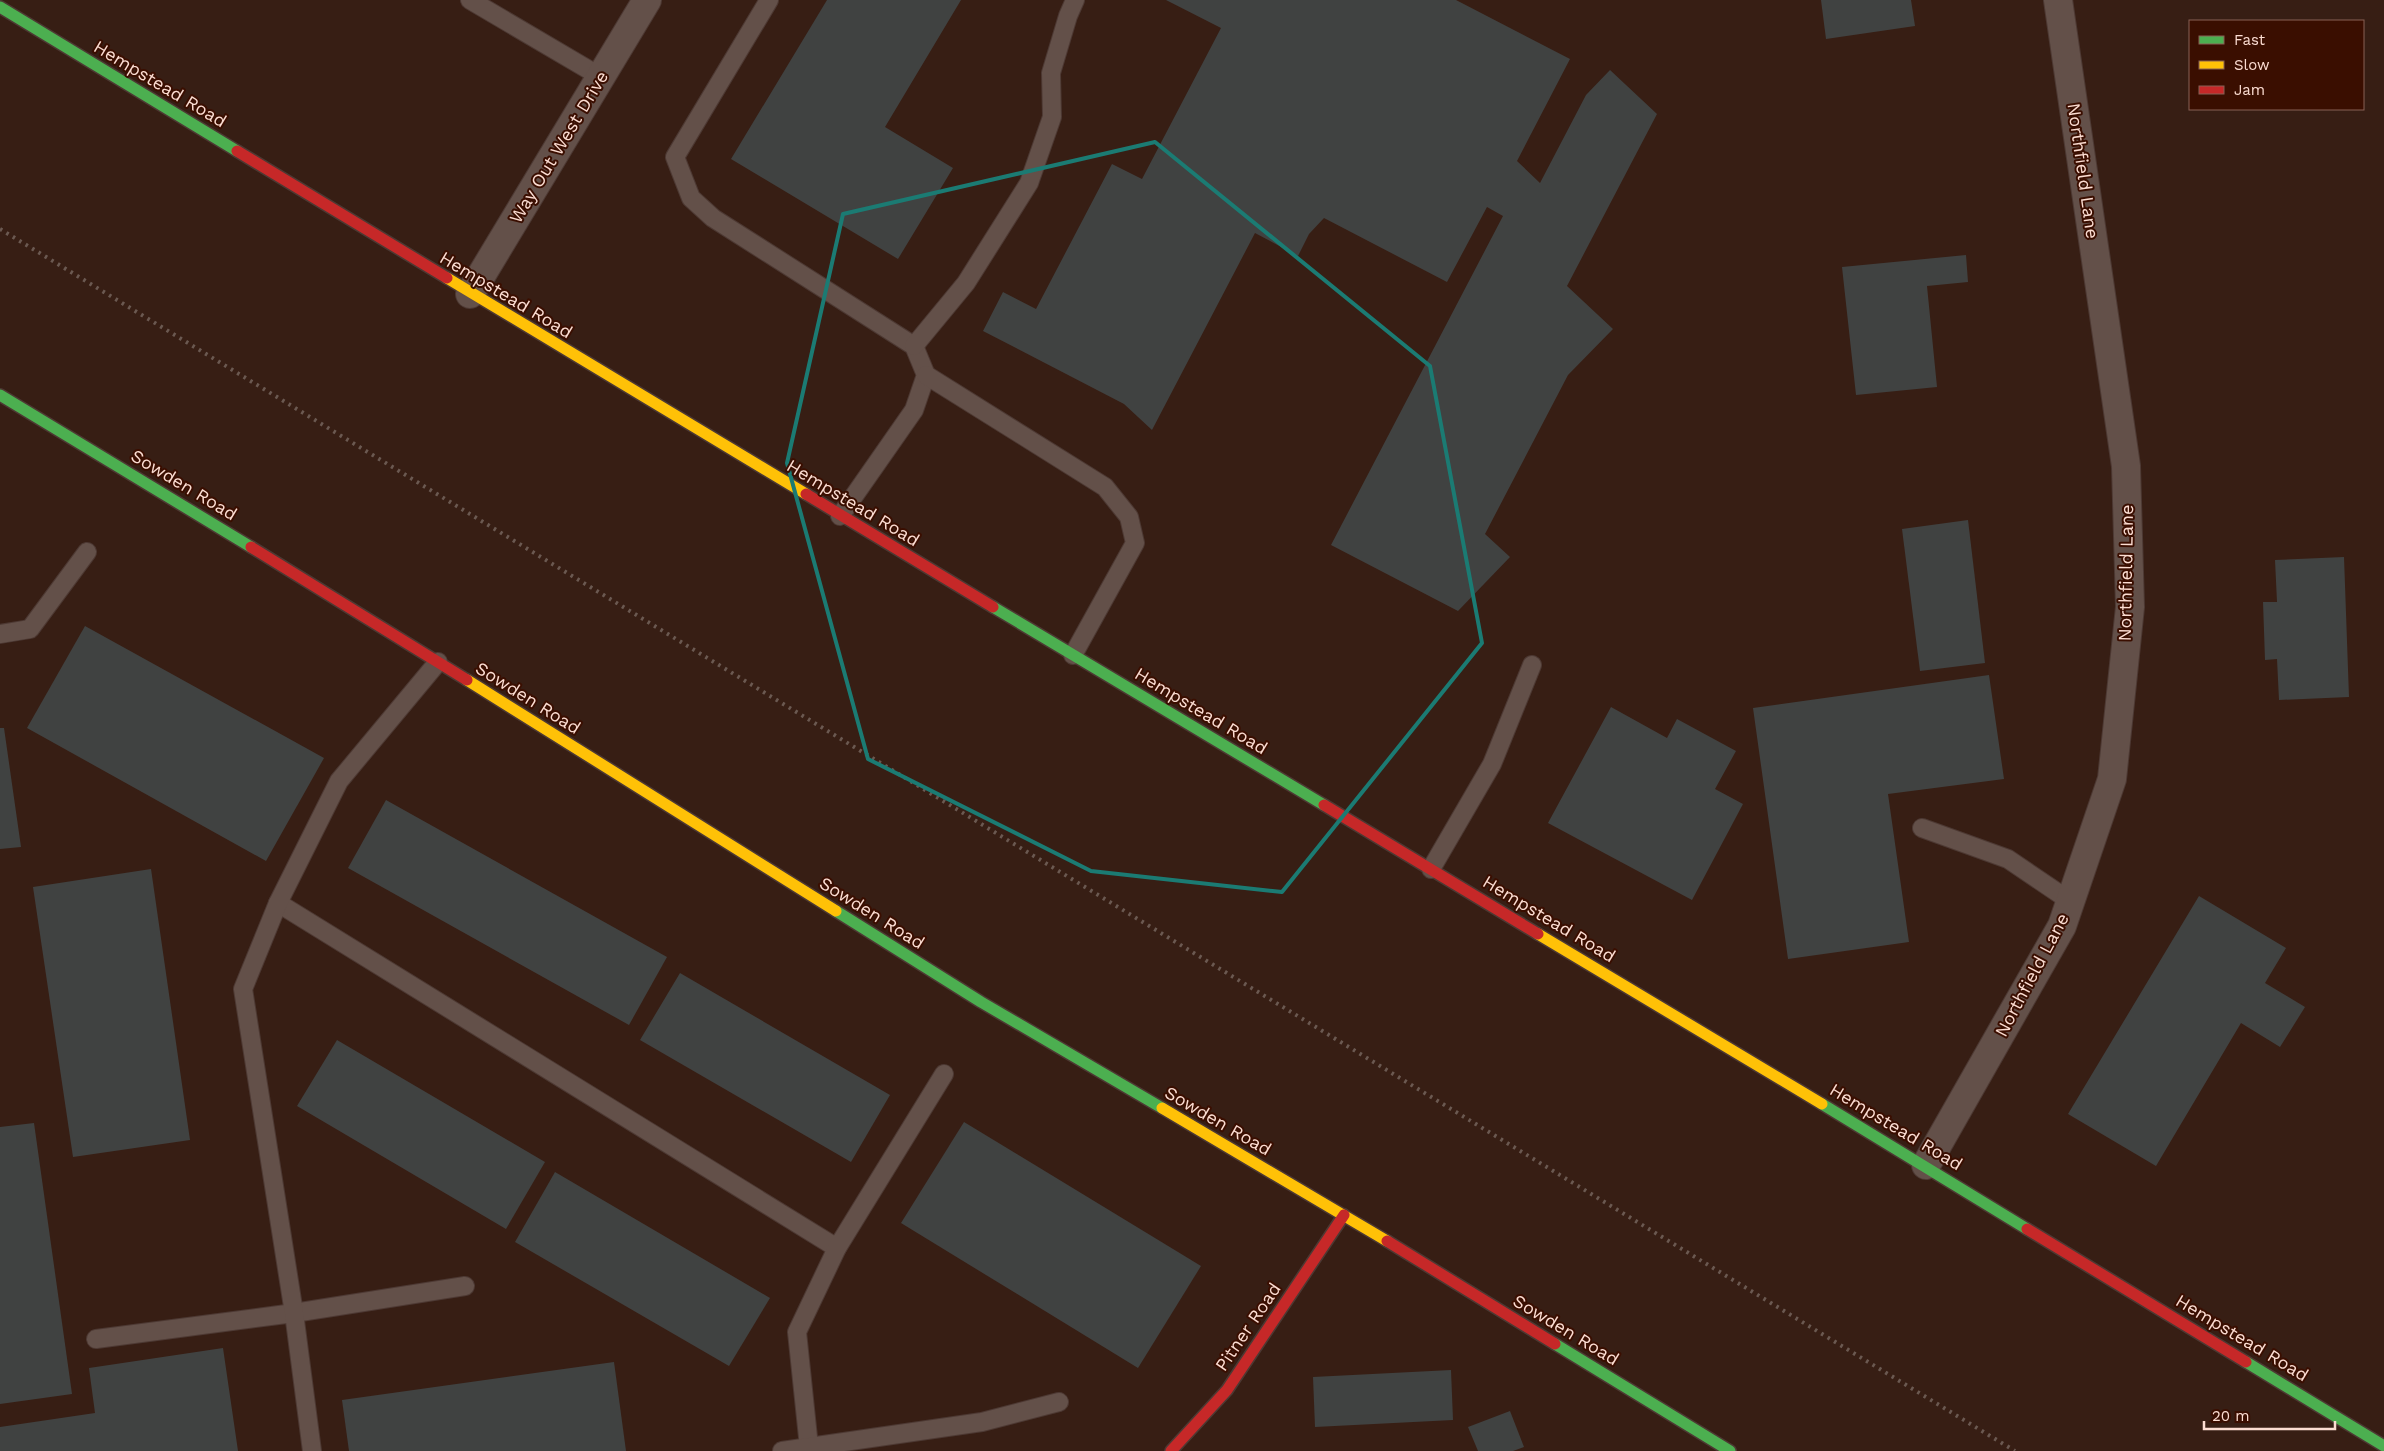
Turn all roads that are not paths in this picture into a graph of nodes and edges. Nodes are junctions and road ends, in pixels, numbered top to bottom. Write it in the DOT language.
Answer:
graph roads {
  1 [pos="470,0"];
  2 [pos="647,0"];
  3 [pos="769,0"];
  4 [pos="1075,0"];
  5 [pos="2058,0"];
  6 [pos="0,7"];
  7 [pos="601,76"];
  8 [pos="470,294"];
  9 [pos="914,346"];
  10 [pos="926,375"];
  11 [pos="0,395"];
  12 [pos="840,516"];
  13 [pos="87,552"];
  14 [pos="0,634"];
  15 [pos="1073,655"];
  16 [pos="438,662"];
  17 [pos="1532,665"];
  18 [pos="1922,828"];
  19 [pos="1431,869"];
  20 [pos="2070,901"];
  21 [pos="278,904"];
  22 [pos="944,1074"];
  23 [pos="1926,1165"];
  24 [pos="1344,1216"];
  25 [pos="837,1248"];
  26 [pos="465,1286"];
  27 [pos="294,1312"];
  28 [pos="96,1339"];
  29 [pos="1059,1402"];
  30 [pos="2384,1446"];
  31 [pos="809,1447"];
  32 [pos="312,1451"];
  33 [pos="782,1451"];
  34 [pos="1171,1451"];
  35 [pos="1730,1451"];
  1 -- 7 [label="lane"];
  2 -- 7 [label="street, Way Out West Drive"];
  3 -- 9 [label="lane"];
  4 -- 9 [label="lane"];
  5 -- 20 [label="street, Northfield Lane"];
  6 -- 8 [label="main road, Hempstead Road"];
  7 -- 8 [label="street, Way Out West Drive"];
  8 -- 12 [label="main road, Hempstead Road"];
  9 -- 10 [label="lane"];
  10 -- 12 [label="lane"];
  10 -- 15 [label="lane"];
  11 -- 16 [label="main road, Sowden Road"];
  12 -- 15 [label="main road, Hempstead Road"];
  13 -- 14 [label="lane"];
  15 -- 19 [label="main road, Hempstead Road"];
  16 -- 21 [label="lane"];
  16 -- 24 [label="main road, Sowden Road"];
  17 -- 19 [label="lane"];
  18 -- 20 [label="lane"];
  19 -- 23 [label="main road, Hempstead Road"];
  20 -- 23 [label="street, Northfield Lane"];
  21 -- 25 [label="lane"];
  21 -- 27 [label="lane"];
  22 -- 25 [label="lane"];
  23 -- 30 [label="main road, Hempstead Road"];
  24 -- 34 [label="main road, Pitner Road"];
  24 -- 35 [label="main road, Sowden Road"];
  25 -- 31 [label="lane"];
  26 -- 27 [label="lane"];
  27 -- 28 [label="lane"];
  27 -- 32 [label="lane"];
  29 -- 31 [label="lane"];
  31 -- 33 [label="lane"];
}
